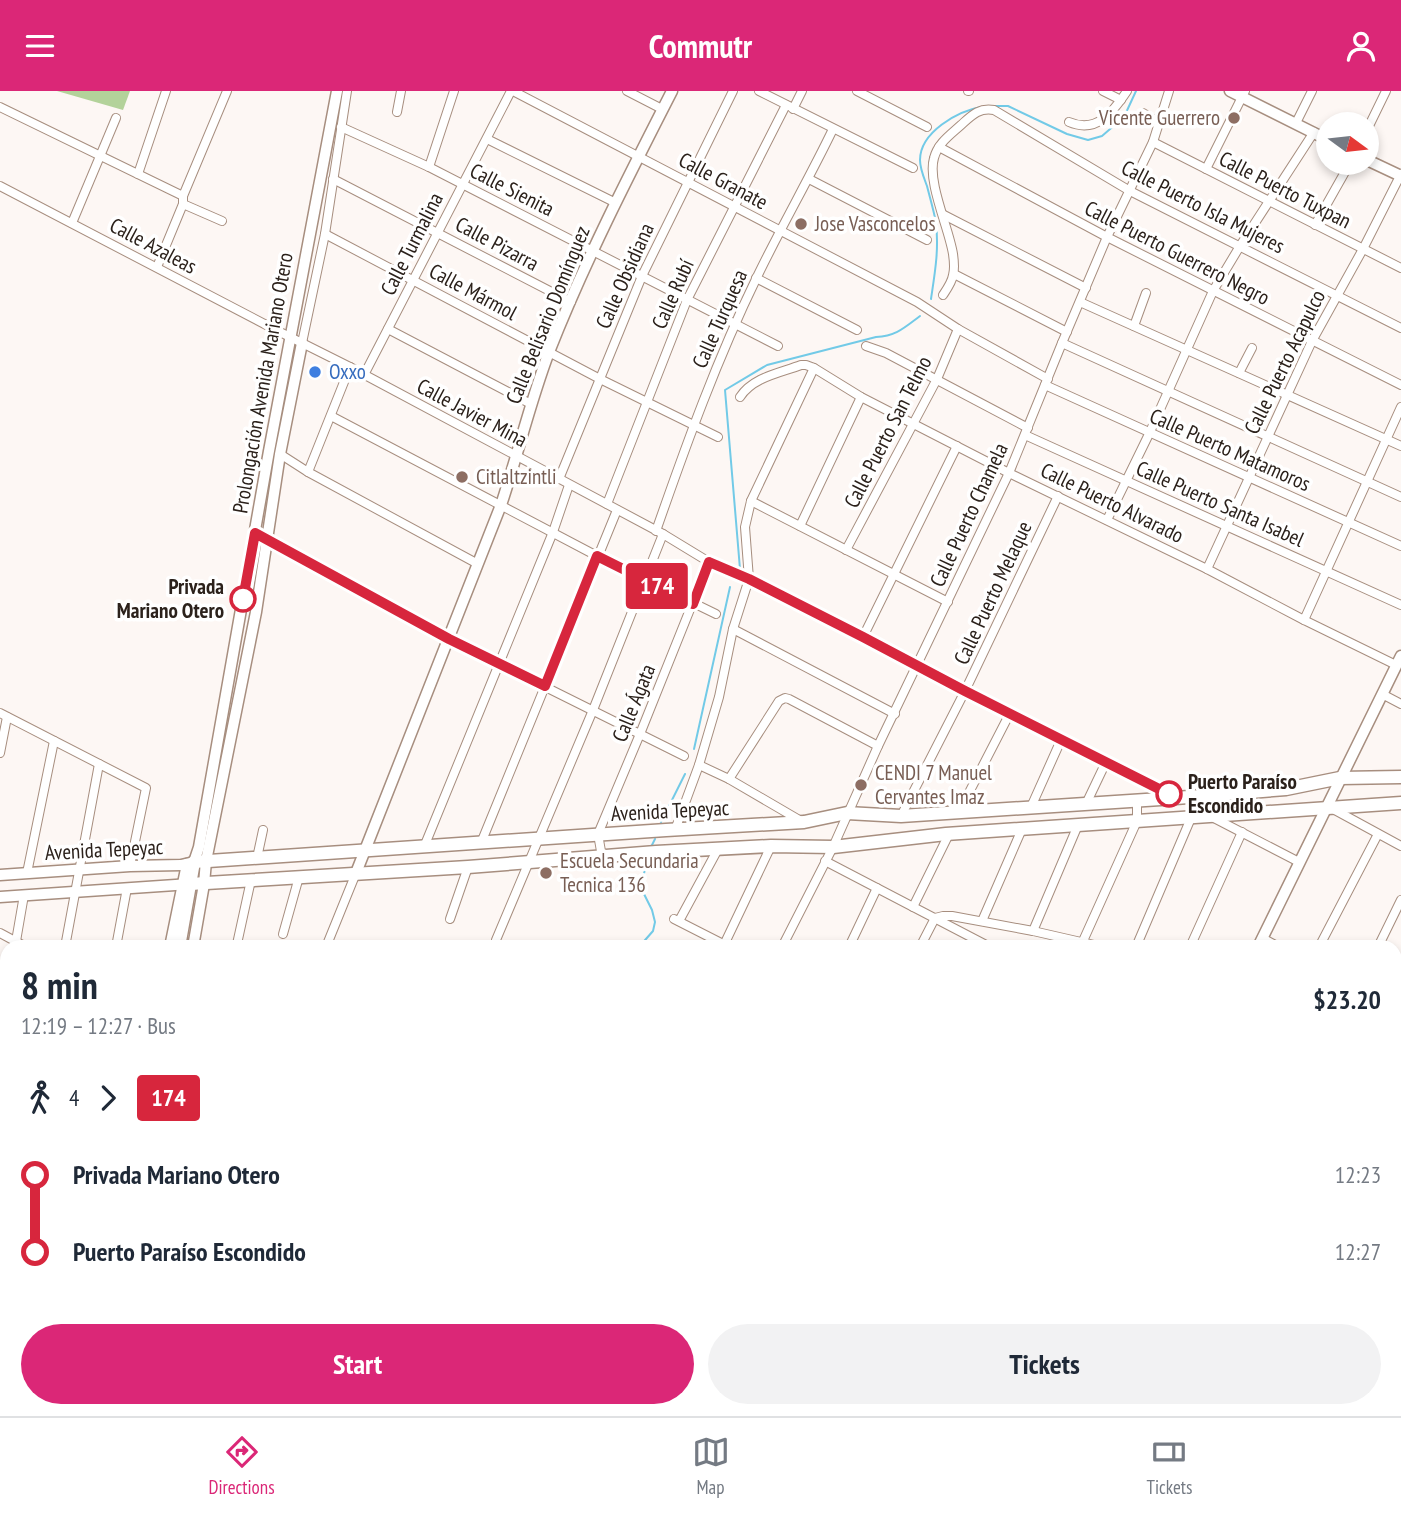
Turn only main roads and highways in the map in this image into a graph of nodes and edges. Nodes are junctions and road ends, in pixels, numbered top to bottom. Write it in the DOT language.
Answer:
graph roads {
  1 [pos="1401,777"];
  2 [pos="1401,803"];
  3 [pos="197,862"];
  4 [pos="194,884"];
  5 [pos="181,940"];
  6 [pos="187,940"];
  1 -- 3 [label="main road, Avenida Tepeyac"];
  2 -- 4 [label="main road, Avenida Tepeyac"];
  3 -- 4 [label="main road, Prolongación Avenida Mariano Otero"];
  4 -- 5 [label="main road, Prolongación Avenida Mariano Otero"];
  4 -- 6 [label="main road, Prolongación Avenida Mariano Otero"];
}
